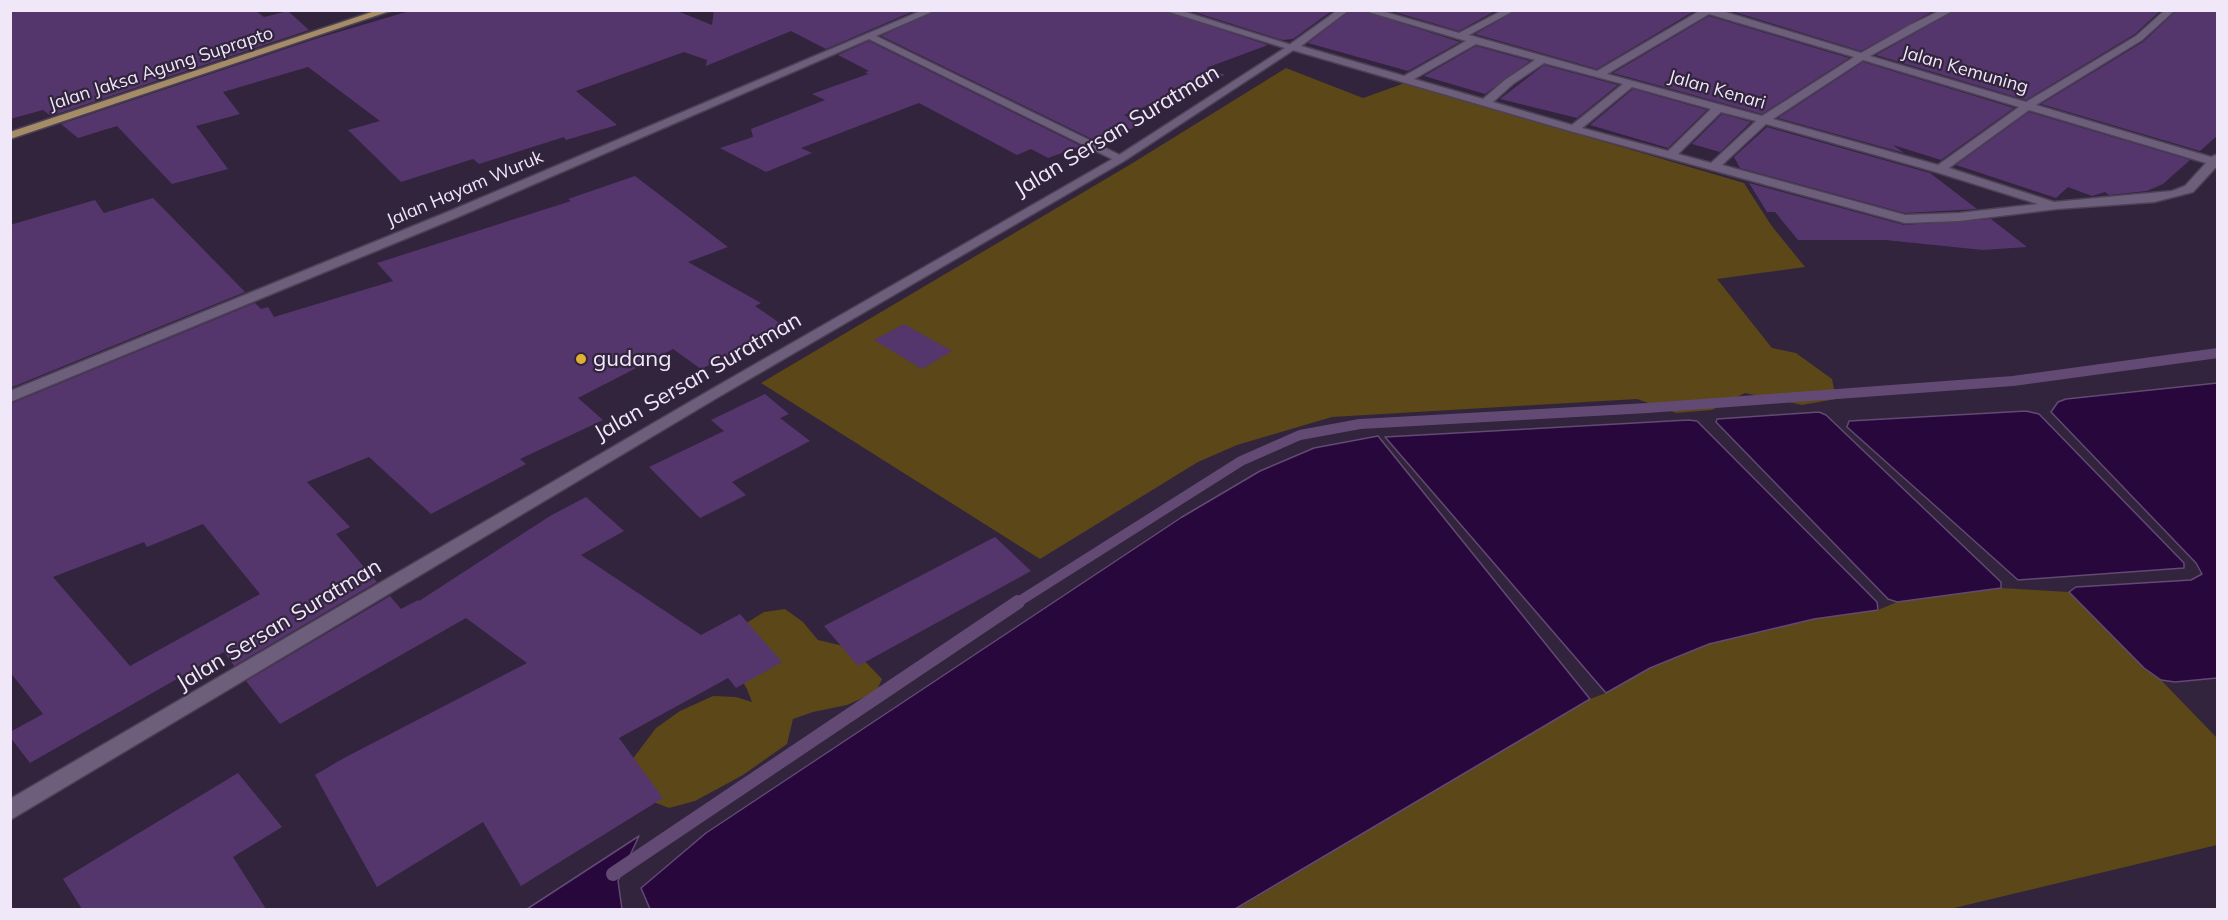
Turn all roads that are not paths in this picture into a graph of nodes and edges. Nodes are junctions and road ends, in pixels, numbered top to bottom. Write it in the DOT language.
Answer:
graph roads {
  1 [pos="389,10"];
  2 [pos="932,10"];
  3 [pos="1167,10"];
  4 [pos="1345,10"];
  5 [pos="1366,10"];
  6 [pos="1511,10"];
  7 [pos="1950,10"];
  8 [pos="2171,10"];
  9 [pos="1708,11"];
  10 [pos="1460,36"];
  11 [pos="872,37"];
  12 [pos="1475,40"];
  13 [pos="1293,47"];
  14 [pos="1861,57"];
  15 [pos="1543,59"];
  16 [pos="1599,74"];
  17 [pos="1405,80"];
  18 [pos="1631,83"];
  19 [pos="1485,103"];
  20 [pos="2029,105"];
  21 [pos="1719,107"];
  22 [pos="1764,120"];
  23 [pos="1574,129"];
  24 [pos="10,136"];
  25 [pos="1670,155"];
  26 [pos="1120,159"];
  27 [pos="2216,160"];
  28 [pos="1713,167"];
  29 [pos="1940,169"];
  30 [pos="2057,205"];
  31 [pos="10,397"];
  32 [pos="10,811"];
  1 -- 24 [label="main road, Jalan Jaksa Agung Suprapto"];
  2 -- 11 [label="street, Jalan Hayam Wuruk"];
  3 -- 13 [label="street"];
  4 -- 13 [label="street, Jalan Sersan Suratman"];
  5 -- 10 [label="street, Jalan Kenari"];
  6 -- 10 [label="street"];
  7 -- 14 [label="street"];
  8 -- 20 [label="street"];
  9 -- 14 [label="street, Jalan Kemuning"];
  9 -- 16 [label="street"];
  10 -- 12 [label="street, Jalan Kenari"];
  11 -- 26 [label="street"];
  11 -- 31 [label="street, Jalan Hayam Wuruk"];
  12 -- 15 [label="street, Jalan Kenari"];
  12 -- 17 [label="street"];
  13 -- 17 [label="street"];
  13 -- 26 [label="street, Jalan Sersan Suratman"];
  14 -- 20 [label="street, Jalan Kemuning"];
  14 -- 22 [label="street"];
  15 -- 16 [label="street, Jalan Kenari"];
  15 -- 19 [label="street"];
  16 -- 18 [label="street, Jalan Kenari"];
  17 -- 19 [label="street"];
  18 -- 21 [label="street, Jalan Kenari"];
  18 -- 23 [label="street"];
  19 -- 23 [label="street"];
  20 -- 27 [label="street, Jalan Kemuning"];
  20 -- 29 [label="street"];
  21 -- 22 [label="street, Jalan Kenari"];
  21 -- 25 [label="street"];
  22 -- 28 [label="street"];
  22 -- 29 [label="street, Jalan Kenari"];
  23 -- 25 [label="street"];
  25 -- 28 [label="street"];
  26 -- 32 [label="street, Jalan Sersan Suratman"];
  27 -- 30 [label="street"];
  28 -- 30 [label="street"];
  29 -- 30 [label="street, Jalan Kenari"];
}
